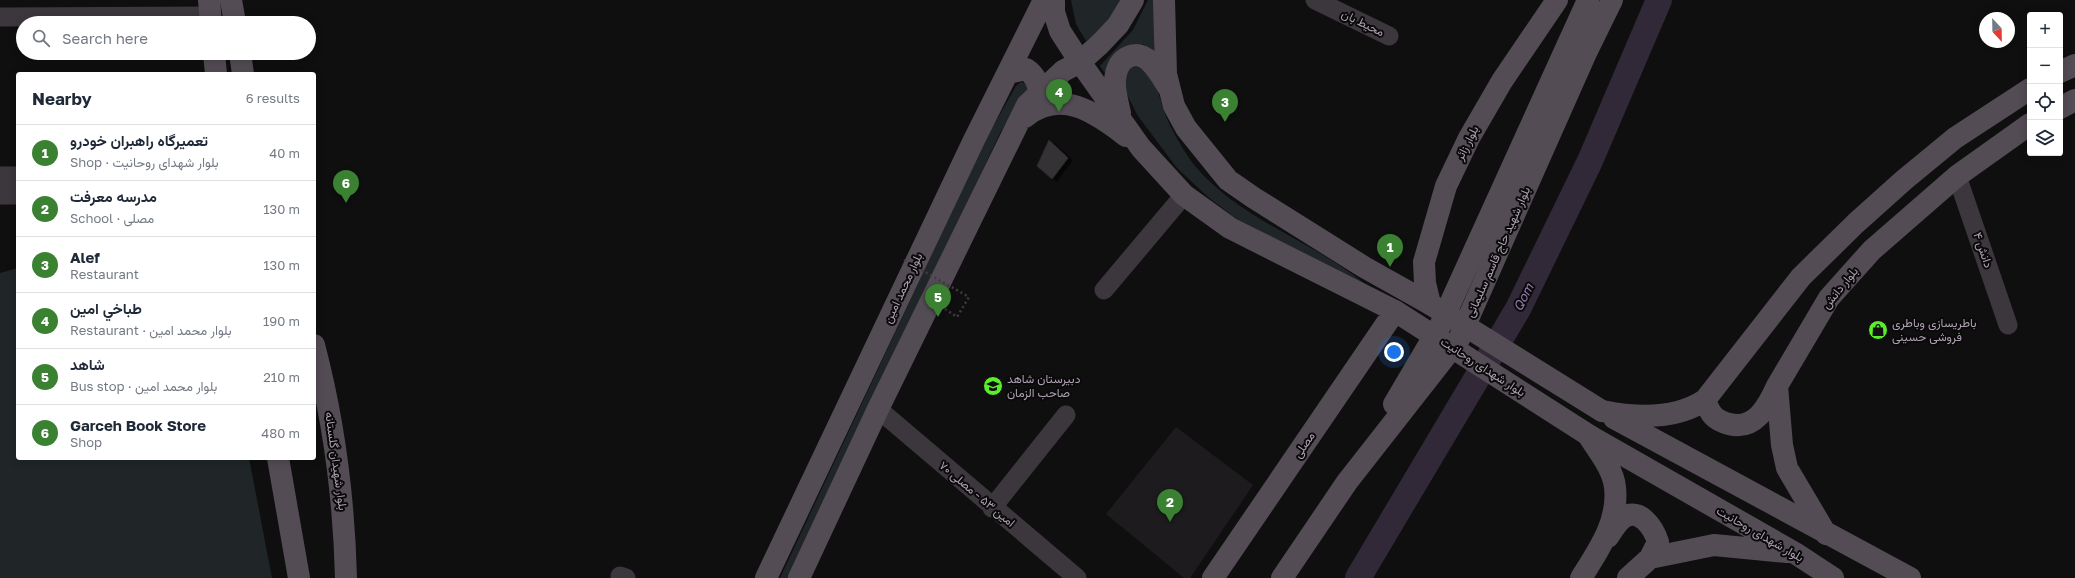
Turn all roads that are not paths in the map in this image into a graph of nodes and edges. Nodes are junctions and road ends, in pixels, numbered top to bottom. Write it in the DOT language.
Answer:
graph roads {
  1 [pos="231,0"];
  2 [pos="1044,0"];
  3 [pos="1054,0"];
  4 [pos="1133,0"];
  5 [pos="1164,0"];
  6 [pos="1315,0"];
  7 [pos="1557,0"];
  8 [pos="1588,0"];
  9 [pos="1612,0"];
  10 [pos="210,13"];
  11 [pos="52,16"];
  12 [pos="234,16"];
  13 [pos="0,17"];
  14 [pos="16,17"];
  15 [pos="1389,36"];
  16 [pos="215,60"];
  17 [pos="241,60"];
  18 [pos="1080,62"];
  19 [pos="2075,66"];
  20 [pos="2063,71"];
  21 [pos="216,72"];
  22 [pos="243,72"];
  23 [pos="1008,73"];
  24 [pos="2027,91"];
  25 [pos="1171,92"];
  26 [pos="1039,94"];
  27 [pos="2075,100"];
  28 [pos="2063,106"];
  29 [pos="1121,119"];
  30 [pos="2027,126"];
  31 [pos="1015,128"];
  32 [pos="1141,148"];
  33 [pos="0,176"];
  34 [pos="16,176"];
  35 [pos="1957,176"];
  36 [pos="0,195"];
  37 [pos="16,195"];
  38 [pos="1184,195"];
  39 [pos="1104,290"];
  40 [pos="1430,304"];
  41 [pos="1395,311"];
  42 [pos="2008,325"];
  43 [pos="316,354"];
  44 [pos="1777,386"];
  45 [pos="1700,403"];
  46 [pos="878,410"];
  47 [pos="1602,411"];
  48 [pos="1066,415"];
  49 [pos="1590,436"];
  50 [pos="278,460"];
  51 [pos="1347,482"];
  52 [pos="992,508"];
  53 [pos="1826,534"];
  54 [pos="1606,540"];
  55 [pos="1795,553"];
  56 [pos="1650,558"];
  57 [pos="299,578"];
  58 [pos="346,578"];
  59 [pos="766,578"];
  60 [pos="799,578"];
  61 [pos="1077,578"];
  62 [pos="1213,578"];
  63 [pos="1282,578"];
  64 [pos="1581,578"];
  65 [pos="1628,578"];
  66 [pos="1833,578"];
  67 [pos="1910,578"];
  1 -- 12 [label="main road"];
  2 -- 23 [label="main road, بلوار محمد امین"];
  3 -- 18 [label="main road"];
  4 -- 18 [label="main road"];
  5 -- 25 [label="main road"];
  6 -- 15 [label="street, محیط بان"];
  7 -- 40 [label="main road, بلوار زائر"];
  8 -- 51 [label="main road, بلوار شهید حاج قاسم سلیمانی"];
  9 -- 51 [label="main road, بلوار شهید حاج قاسم سلیمانی"];
  10 -- 11 [label="street"];
  13 -- 14 [label="street"];
  16 -- 21 [label="main road"];
  17 -- 22 [label="main road"];
  18 -- 26 [label="main road"];
  18 -- 29 [label="main road"];
  19 -- 20 [label="main road"];
  23 -- 26 [label="main road"];
  23 -- 59 [label="main road, بلوار محمد امین"];
  24 -- 45 [label="main road"];
  25 -- 29 [label="main road"];
  25 -- 40 [label="main road, بلوار شهدای روحانیت"];
  26 -- 31 [label="main road"];
  27 -- 28 [label="main road"];
  29 -- 32 [label="main road"];
  30 -- 35 [label="main road, بلوار دانش"];
  31 -- 32 [label="main road"];
  31 -- 46 [label="main road"];
  32 -- 38 [label="main road, بلوار شهدای روحانیت"];
  33 -- 34 [label="street"];
  35 -- 42 [label="street, دانش ۴"];
  35 -- 44 [label="main road, بلوار دانش"];
  36 -- 37 [label="street"];
  38 -- 39 [label="street"];
  38 -- 41 [label="main road, بلوار شهدای روحانیت"];
  40 -- 47 [label="main road, بلوار شهدای روحانیت, bridge"];
  41 -- 49 [label="main road, بلوار شهدای روحانیت, bridge"];
  41 -- 62 [label="main road, مصلی"];
  43 -- 58 [label="main road, بلوار شهیدان گلستانه"];
  44 -- 45 [label="main road, بلوار دانش"];
  44 -- 53 [label="main road"];
  45 -- 47 [label="main road"];
  46 -- 52 [label="street, امین ۵۳ - مصلی ۷۰"];
  46 -- 60 [label="main road"];
  47 -- 53 [label="main road, بلوار شهدای روحانیت"];
  48 -- 52 [label="street"];
  49 -- 54 [label="main road"];
  49 -- 55 [label="main road, بلوار شهدای روحانیت"];
  50 -- 57 [label="main road"];
  51 -- 63 [label="main road, بلوار شهید حاج قاسم سلیمانی"];
  52 -- 61 [label="street, امین ۵۳ - مصلی ۷۰"];
  53 -- 67 [label="main road, بلوار شهدای روحانیت"];
  54 -- 56 [label="main road"];
  54 -- 64 [label="main road"];
  55 -- 56 [label="main road"];
  55 -- 66 [label="main road, بلوار شهدای روحانیت"];
  56 -- 65 [label="main road"];
}
